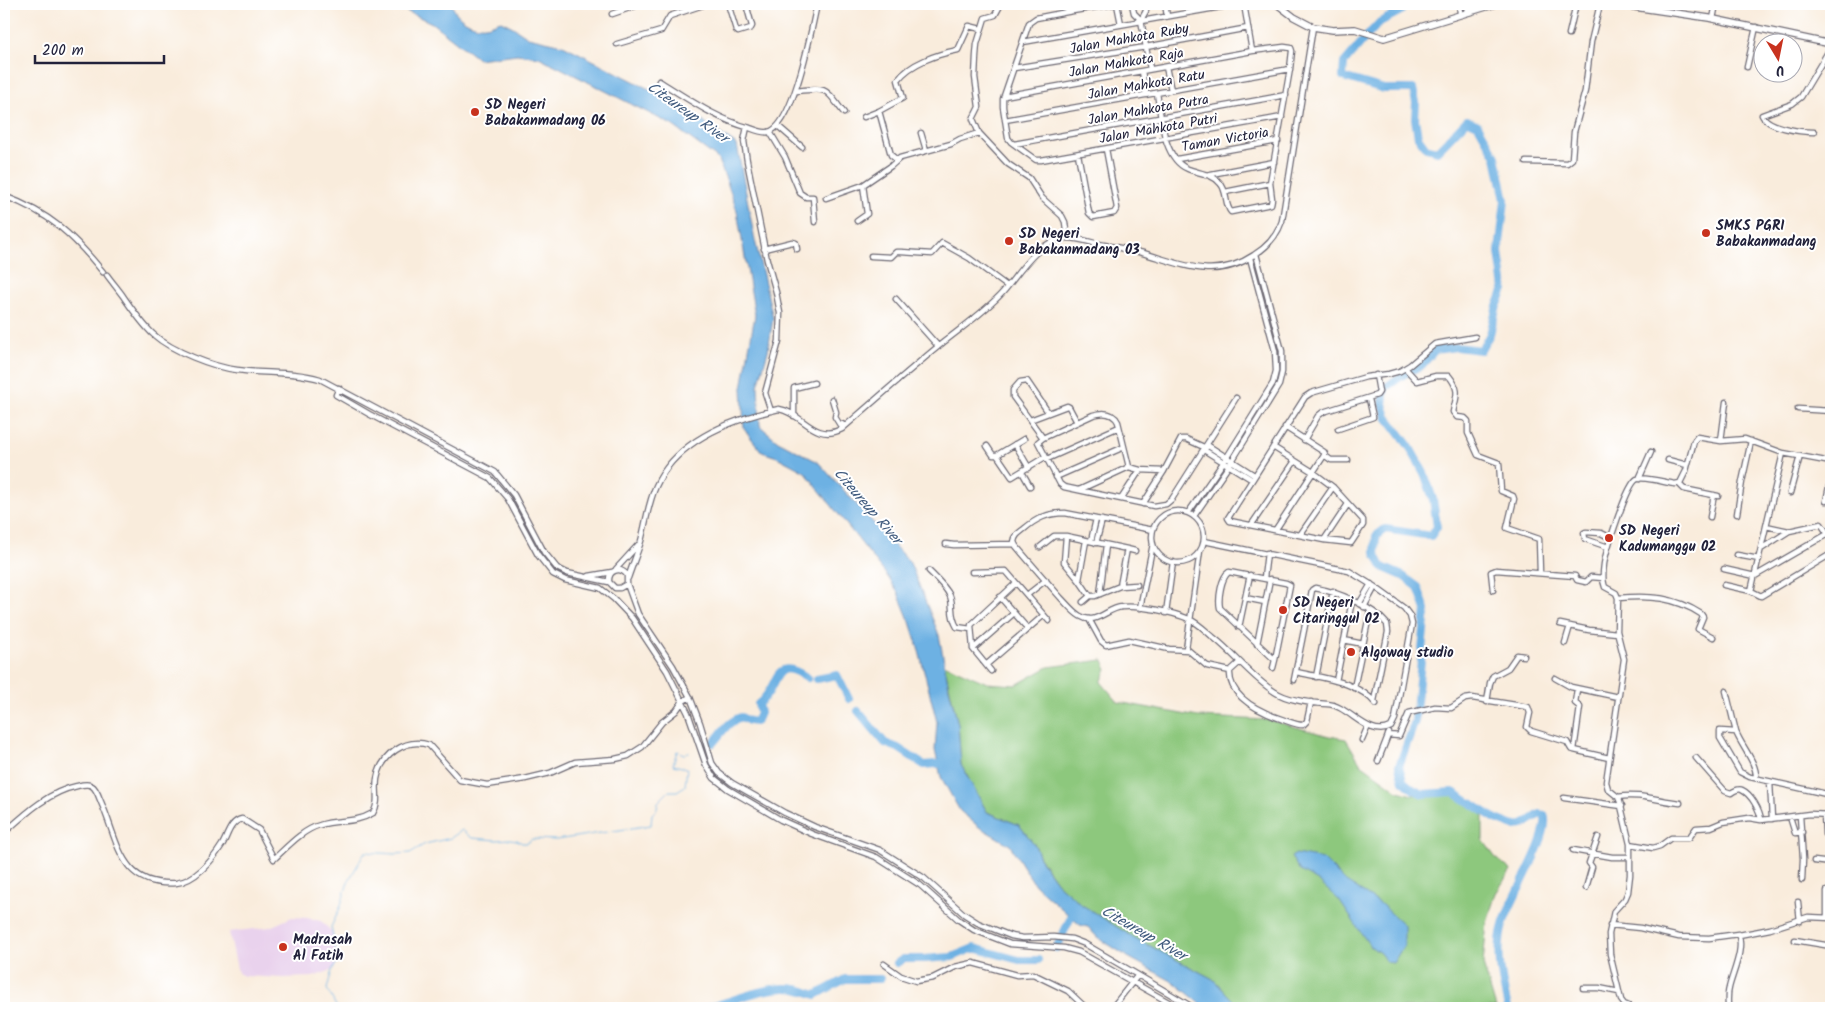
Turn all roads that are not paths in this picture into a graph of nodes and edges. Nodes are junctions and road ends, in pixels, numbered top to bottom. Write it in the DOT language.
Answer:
graph roads {
  1 [pos="640,4"];
  2 [pos="650,4"];
  3 [pos="655,4"];
  4 [pos="687,4"];
  5 [pos="702,4"];
  6 [pos="728,4"];
  7 [pos="746,4"];
  8 [pos="817,4"];
  9 [pos="1001,4"];
  10 [pos="1066,4"];
  11 [pos="1116,4"];
  12 [pos="1132,4"];
  13 [pos="1145,4"];
  14 [pos="1165,4"];
  15 [pos="1238,4"];
  16 [pos="1244,4"];
  17 [pos="1276,4"];
  18 [pos="1459,4"];
  19 [pos="1468,4"];
  20 [pos="1496,4"];
  21 [pos="1576,4"];
  22 [pos="1600,4"];
  23 [pos="1614,4"];
  24 [pos="1716,4"];
  25 [pos="1485,5"];
  26 [pos="688,10"];
  27 [pos="1468,11"];
  28 [pos="1067,12"];
  29 [pos="1460,13"];
  30 [pos="612,14"];
  31 [pos="1167,16"];
  32 [pos="1714,19"];
  33 [pos="1141,20"];
  34 [pos="1121,24"];
  35 [pos="1314,27"];
  36 [pos="1248,28"];
  37 [pos="1756,28"];
  38 [pos="981,29"];
  39 [pos="1569,34"];
  40 [pos="1023,42"];
  41 [pos="617,44"];
  42 [pos="1831,46"];
  43 [pos="1146,47"];
  44 [pos="1252,51"];
  45 [pos="1166,67"];
  46 [pos="1014,68"];
  47 [pos="1747,68"];
  48 [pos="1150,69"];
  49 [pos="1290,69"];
  50 [pos="1142,71"];
  51 [pos="659,81"];
  52 [pos="1171,90"];
  53 [pos="796,91"];
  54 [pos="1157,93"];
  55 [pos="1146,95"];
  56 [pos="1286,95"];
  57 [pos="1004,96"];
  58 [pos="879,111"];
  59 [pos="844,112"];
  60 [pos="864,117"];
  61 [pos="1162,117"];
  62 [pos="1282,117"];
  63 [pos="1005,120"];
  64 [pos="778,126"];
  65 [pos="746,127"];
  66 [pos="770,132"];
  67 [pos="1814,132"];
  68 [pos="921,133"];
  69 [pos="979,134"];
  70 [pos="1165,138"];
  71 [pos="1278,141"];
  72 [pos="1014,144"];
  73 [pos="802,147"];
  74 [pos="1106,149"];
  75 [pos="926,150"];
  76 [pos="1078,154"];
  77 [pos="1177,159"];
  78 [pos="897,160"];
  79 [pos="1274,162"];
  80 [pos="1526,162"];
  81 [pos="1206,175"];
  82 [pos="1270,183"];
  83 [pos="863,184"];
  84 [pos="1225,192"];
  85 [pos="4,196"];
  86 [pos="826,198"];
  87 [pos="857,221"];
  88 [pos="814,222"];
  89 [pos="1068,238"];
  90 [pos="764,248"];
  91 [pos="797,249"];
  92 [pos="1256,254"];
  93 [pos="871,256"];
  94 [pos="1250,258"];
  95 [pos="1007,286"];
  96 [pos="896,299"];
  97 [pos="1475,337"];
  98 [pos="938,346"];
  99 [pos="1407,370"];
  100 [pos="1376,375"];
  101 [pos="814,383"];
  102 [pos="339,388"];
  103 [pos="345,391"];
  104 [pos="342,398"];
  105 [pos="1236,398"];
  106 [pos="832,399"];
  107 [pos="1369,399"];
  108 [pos="1726,402"];
  109 [pos="1798,409"];
  110 [pos="1831,411"];
  111 [pos="768,412"];
  112 [pos="1048,412"];
  113 [pos="794,416"];
  114 [pos="1030,420"];
  115 [pos="1077,422"];
  116 [pos="845,426"];
  117 [pos="1119,427"];
  118 [pos="1286,428"];
  119 [pos="1338,429"];
  120 [pos="1024,438"];
  121 [pos="1043,438"];
  122 [pos="1304,440"];
  123 [pos="1721,441"];
  124 [pos="1751,441"];
  125 [pos="1014,444"];
  126 [pos="987,446"];
  127 [pos="1124,448"];
  128 [pos="1206,448"];
  129 [pos="1272,448"];
  130 [pos="1651,452"];
  131 [pos="1782,453"];
  132 [pos="997,455"];
  133 [pos="1324,456"];
  134 [pos="1800,456"];
  135 [pos="1046,458"];
  136 [pos="1225,460"];
  137 [pos="1348,460"];
  138 [pos="1668,460"];
  139 [pos="1232,461"];
  140 [pos="1295,461"];
  141 [pos="1831,462"];
  142 [pos="1687,465"];
  143 [pos="1229,466"];
  144 [pos="1129,467"];
  145 [pos="1028,468"];
  146 [pos="1140,470"];
  147 [pos="1164,471"];
  148 [pos="1022,472"];
  149 [pos="1313,472"];
  150 [pos="1056,477"];
  151 [pos="1253,477"];
  152 [pos="1831,478"];
  153 [pos="1639,479"];
  154 [pos="1679,484"];
  155 [pos="1030,486"];
  156 [pos="1333,487"];
  157 [pos="1078,491"];
  158 [pos="1790,493"];
  159 [pos="1121,499"];
  160 [pos="1826,501"];
  161 [pos="1143,504"];
  162 [pos="1348,504"];
  163 [pos="1188,513"];
  164 [pos="1737,514"];
  165 [pos="1194,516"];
  166 [pos="1710,517"];
  167 [pos="1096,519"];
  168 [pos="1102,520"];
  169 [pos="1252,524"];
  170 [pos="1766,526"];
  171 [pos="1276,529"];
  172 [pos="1153,530"];
  173 [pos="1789,531"];
  174 [pos="1829,533"];
  175 [pos="1300,535"];
  176 [pos="1066,536"];
  177 [pos="1611,538"];
  178 [pos="1324,540"];
  179 [pos="1204,541"];
  180 [pos="641,542"];
  181 [pos="1091,542"];
  182 [pos="946,544"];
  183 [pos="1015,544"];
  184 [pos="1153,544"];
  185 [pos="1106,545"];
  186 [pos="1608,546"];
  187 [pos="1040,547"];
  188 [pos="1127,549"];
  189 [pos="1761,549"];
  190 [pos="1201,550"];
  191 [pos="1136,551"];
  192 [pos="1267,553"];
  193 [pos="1831,554"];
  194 [pos="1737,555"];
  195 [pos="1759,559"];
  196 [pos="1188,561"];
  197 [pos="1173,562"];
  198 [pos="1198,569"];
  199 [pos="1724,569"];
  200 [pos="614,571"];
  201 [pos="929,571"];
  202 [pos="972,572"];
  203 [pos="1540,573"];
  204 [pos="1250,575"];
  205 [pos="588,576"];
  206 [pos="1755,576"];
  207 [pos="628,578"];
  208 [pos="1264,578"];
  209 [pos="1603,578"];
  210 [pos="1270,579"];
  211 [pos="1046,580"];
  212 [pos="1079,580"];
  213 [pos="607,582"];
  214 [pos="1016,583"];
  215 [pos="627,584"];
  216 [pos="1137,585"];
  217 [pos="1724,585"];
  218 [pos="1120,586"];
  219 [pos="1373,586"];
  220 [pos="600,588"];
  221 [pos="620,588"];
  222 [pos="1493,590"];
  223 [pos="1333,591"];
  224 [pos="1751,592"];
  225 [pos="1100,594"];
  226 [pos="1027,595"];
  227 [pos="1090,596"];
  228 [pos="1000,597"];
  229 [pos="1245,598"];
  230 [pos="1618,598"];
  231 [pos="614,599"];
  232 [pos="1352,600"];
  233 [pos="1083,602"];
  234 [pos="1265,602"];
  235 [pos="1361,606"];
  236 [pos="1140,608"];
  237 [pos="1370,611"];
  238 [pos="1166,613"];
  239 [pos="1014,614"];
  240 [pos="1044,615"];
  241 [pos="1089,619"];
  242 [pos="1190,619"];
  243 [pos="1049,621"];
  244 [pos="1560,624"];
  245 [pos="1570,626"];
  246 [pos="1239,627"];
  247 [pos="971,629"];
  248 [pos="1028,629"];
  249 [pos="1617,634"];
  250 [pos="1713,637"];
  251 [pos="1344,640"];
  252 [pos="1565,643"];
  253 [pos="1257,644"];
  254 [pos="1363,644"];
  255 [pos="973,649"];
  256 [pos="1186,649"];
  257 [pos="1524,656"];
  258 [pos="1275,660"];
  259 [pos="1240,662"];
  260 [pos="986,665"];
  261 [pos="1273,668"];
  262 [pos="991,671"];
  263 [pos="1230,671"];
  264 [pos="1296,672"];
  265 [pos="1316,677"];
  266 [pos="1556,678"];
  267 [pos="1294,680"];
  268 [pos="1336,681"];
  269 [pos="1354,688"];
  270 [pos="1577,689"];
  271 [pos="1726,691"];
  272 [pos="690,697"];
  273 [pos="1618,697"];
  274 [pos="682,701"];
  275 [pos="1311,702"];
  276 [pos="1487,702"];
  277 [pos="1368,726"];
  278 [pos="1391,727"];
  279 [pos="1736,732"];
  280 [pos="1388,734"];
  281 [pos="1362,740"];
  282 [pos="1574,750"];
  283 [pos="1609,758"];
  284 [pos="1696,758"];
  285 [pos="1378,761"];
  286 [pos="1756,778"];
  287 [pos="1770,782"];
  288 [pos="1831,795"];
  289 [pos="1618,797"];
  290 [pos="1564,798"];
  291 [pos="1680,804"];
  292 [pos="1622,806"];
  293 [pos="1824,815"];
  294 [pos="1831,815"];
  295 [pos="1800,816"];
  296 [pos="1790,817"];
  297 [pos="1772,819"];
  298 [pos="1761,820"];
  299 [pos="1802,832"];
  300 [pos="4,833"];
  301 [pos="1825,834"];
  302 [pos="1598,837"];
  303 [pos="1630,844"];
  304 [pos="1573,850"];
  305 [pos="1594,853"];
  306 [pos="1629,857"];
  307 [pos="1814,861"];
  308 [pos="1831,863"];
  309 [pos="1802,880"];
  310 [pos="1586,888"];
  311 [pos="1827,891"];
  312 [pos="1798,902"];
  313 [pos="1829,918"];
  314 [pos="1800,921"];
  315 [pos="1610,925"];
  316 [pos="1739,935"];
  317 [pos="1795,940"];
  318 [pos="1831,946"];
  319 [pos="884,964"];
  320 [pos="1138,975"];
  321 [pos="1133,982"];
  322 [pos="1583,988"];
  323 [pos="1619,992"];
  324 [pos="1086,1008"];
  325 [pos="1112,1008"];
  326 [pos="1180,1008"];
  327 [pos="1194,1008"];
  328 [pos="1633,1008"];
  329 [pos="1728,1008"];
  1 -- 30 [label="street"];
  2 -- 3 [label="street"];
  4 -- 26 [label="street"];
  5 -- 26 [label="street"];
  6 -- 7 [label="street"];
  8 -- 53 [label="street"];
  9 -- 38 [label="street"];
  10 -- 28 [label="street"];
  11 -- 28 [label="street"];
  11 -- 34 [label="street"];
  12 -- 33 [label="street"];
  13 -- 33 [label="street"];
  14 -- 31 [label="street"];
  15 -- 31 [label="street"];
  16 -- 36 [label="street"];
  17 -- 35 [label="main road"];
  18 -- 29 [label="street"];
  19 -- 27 [label="street"];
  20 -- 25 [label="main road"];
  21 -- 39 [label="street"];
  22 -- 80 [label="street"];
  23 -- 32 [label="main road"];
  24 -- 32 [label="street"];
  25 -- 27 [label="main road"];
  26 -- 41 [label="street"];
  27 -- 29 [label="main road"];
  28 -- 40 [label="street"];
  29 -- 35 [label="main road"];
  31 -- 33 [label="street"];
  32 -- 37 [label="main road"];
  33 -- 34 [label="street"];
  33 -- 43 [label="street"];
  34 -- 40 [label="street"];
  35 -- 92 [label="street"];
  36 -- 43 [label="street, Jalan Mahkota Ruby"];
  36 -- 44 [label="street"];
  37 -- 42 [label="main road"];
  37 -- 47 [label="street"];
  38 -- 58 [label="street"];
  38 -- 69 [label="street"];
  40 -- 46 [label="street"];
  42 -- 67 [label="street"];
  43 -- 46 [label="street, Jalan Mahkota Ruby"];
  43 -- 48 [label="street"];
  44 -- 45 [label="street, Jalan Mahkota Raja"];
  44 -- 49 [label="street, Taman Victoria"];
  45 -- 48 [label="street, Jalan Mahkota Raja"];
  45 -- 52 [label="street"];
  46 -- 57 [label="street"];
  48 -- 50 [label="street, Jalan Mahkota Raja"];
  49 -- 52 [label="street, Jalan Mahkota Ratu"];
  49 -- 56 [label="street, Taman Victoria"];
  50 -- 55 [label="street"];
  50 -- 57 [label="street, Jalan Mahkota Raja"];
  51 -- 65 [label="street"];
  52 -- 54 [label="street, Jalan Mahkota Ratu"];
  53 -- 59 [label="street"];
  53 -- 64 [label="street"];
  54 -- 55 [label="street, Jalan Mahkota Ratu"];
  54 -- 61 [label="street, Taman Victoria"];
  55 -- 63 [label="street, Jalan Mahkota Ratu"];
  56 -- 61 [label="street, Jalan Mahkota Putra"];
  56 -- 62 [label="street, Taman Victoria"];
  57 -- 63 [label="street"];
  58 -- 60 [label="street"];
  58 -- 78 [label="street"];
  61 -- 70 [label="street, Taman Victoria"];
  61 -- 72 [label="street, Jalan Mahkota Putra"];
  62 -- 70 [label="street, Jalan Mahkota Putri"];
  62 -- 71 [label="street, Taman Victoria"];
  63 -- 72 [label="street"];
  64 -- 66 [label="street"];
  64 -- 73 [label="street"];
  65 -- 66 [label="street"];
  65 -- 90 [label="street"];
  66 -- 88 [label="street"];
  68 -- 75 [label="street"];
  69 -- 75 [label="street"];
  69 -- 89 [label="street"];
  70 -- 74 [label="street, Jalan Mahkota Putri"];
  70 -- 77 [label="street, Taman Victoria"];
  71 -- 77 [label="street, Taman Victoria"];
  71 -- 79 [label="street, Taman Victoria"];
  72 -- 76 [label="street, Jalan Mahkota Putri"];
  74 -- 76 [label="street, Jalan Mahkota Putri"];
  74 -- 76 [label="street"];
  75 -- 78 [label="street"];
  77 -- 81 [label="street, Taman Victoria"];
  78 -- 83 [label="street"];
  79 -- 81 [label="street"];
  79 -- 82 [label="street, Taman Victoria"];
  81 -- 84 [label="street, Taman Victoria"];
  82 -- 84 [label="street"];
  82 -- 84 [label="street, Taman Victoria"];
  83 -- 86 [label="street"];
  83 -- 87 [label="street"];
  85 -- 102 [label="street"];
  89 -- 94 [label="street"];
  89 -- 95 [label="street"];
  90 -- 91 [label="street"];
  90 -- 111 [label="street"];
  92 -- 94 [label="street"];
  92 -- 139 [label="street"];
  93 -- 95 [label="street"];
  94 -- 136 [label="street"];
  95 -- 98 [label="street"];
  96 -- 98 [label="street"];
  97 -- 99 [label="street"];
  98 -- 116 [label="street"];
  99 -- 100 [label="street"];
  99 -- 203 [label="street"];
  100 -- 107 [label="street"];
  100 -- 118 [label="street"];
  101 -- 113 [label="street"];
  102 -- 103 [label="street"];
  102 -- 104 [label="street"];
  103 -- 104 [label="street"];
  103 -- 205 [label="street"];
  104 -- 220 [label="street"];
  105 -- 128 [label="street"];
  106 -- 116 [label="street"];
  107 -- 119 [label="street"];
  107 -- 122 [label="street"];
  108 -- 123 [label="street"];
  109 -- 110 [label="street"];
  111 -- 113 [label="street"];
  111 -- 180 [label="street"];
  112 -- 114 [label="street"];
  112 -- 114 [label="street"];
  112 -- 115 [label="street"];
  113 -- 116 [label="street"];
  114 -- 121 [label="street"];
  115 -- 117 [label="street"];
  115 -- 121 [label="street"];
  117 -- 127 [label="street"];
  117 -- 135 [label="street"];
  118 -- 122 [label="street"];
  118 -- 129 [label="street"];
  120 -- 125 [label="street"];
  121 -- 135 [label="street"];
  122 -- 133 [label="street"];
  123 -- 124 [label="street"];
  123 -- 142 [label="street"];
  124 -- 131 [label="street"];
  124 -- 164 [label="street"];
  125 -- 132 [label="street"];
  125 -- 145 [label="street"];
  126 -- 132 [label="street"];
  127 -- 144 [label="street"];
  127 -- 150 [label="street"];
  128 -- 136 [label="street"];
  128 -- 147 [label="street"];
  128 -- 161 [label="street"];
  129 -- 140 [label="street"];
  129 -- 151 [label="street"];
  130 -- 153 [label="street"];
  131 -- 134 [label="street"];
  131 -- 170 [label="street"];
  132 -- 148 [label="street"];
  133 -- 137 [label="street"];
  133 -- 149 [label="street"];
  134 -- 141 [label="street"];
  134 -- 158 [label="street"];
  135 -- 145 [label="street"];
  135 -- 150 [label="street"];
  136 -- 139 [label="street"];
  136 -- 143 [label="street"];
  136 -- 163 [label="street"];
  138 -- 142 [label="street"];
  139 -- 143 [label="street"];
  139 -- 151 [label="street"];
  140 -- 149 [label="street"];
  140 -- 169 [label="street"];
  142 -- 154 [label="street"];
  143 -- 151 [label="street"];
  143 -- 165 [label="street"];
  144 -- 146 [label="street"];
  144 -- 157 [label="street"];
  145 -- 148 [label="street"];
  146 -- 147 [label="street"];
  146 -- 159 [label="street"];
  147 -- 161 [label="street"];
  148 -- 155 [label="street"];
  149 -- 156 [label="street"];
  149 -- 171 [label="street"];
  150 -- 157 [label="street"];
  151 -- 169 [label="street"];
  152 -- 160 [label="street"];
  153 -- 154 [label="street"];
  153 -- 177 [label="street"];
  154 -- 166 [label="street"];
  156 -- 162 [label="street"];
  156 -- 175 [label="street"];
  157 -- 159 [label="street"];
  159 -- 161 [label="street"];
  162 -- 178 [label="street"];
  162 -- 178 [label="street"];
  163 -- 165 [label="street"];
  163 -- 172 [label="street"];
  165 -- 179 [label="street"];
  167 -- 168 [label="street"];
  167 -- 181 [label="street"];
  167 -- 183 [label="street"];
  168 -- 172 [label="street"];
  168 -- 181 [label="street"];
  169 -- 171 [label="street"];
  170 -- 173 [label="street"];
  170 -- 189 [label="street"];
  171 -- 175 [label="street"];
  172 -- 184 [label="street"];
  173 -- 174 [label="street"];
  173 -- 189 [label="street"];
  174 -- 206 [label="street"];
  175 -- 178 [label="street"];
  176 -- 181 [label="street"];
  176 -- 187 [label="street"];
  176 -- 212 [label="street"];
  177 -- 186 [label="street"];
  177 -- 186 [label="street"];
  179 -- 190 [label="street"];
  179 -- 192 [label="street"];
  180 -- 200 [label="street"];
  180 -- 207 [label="street"];
  181 -- 185 [label="street"];
  181 -- 212 [label="street"];
  182 -- 183 [label="street"];
  183 -- 211 [label="street"];
  184 -- 197 [label="street"];
  184 -- 236 [label="street"];
  185 -- 188 [label="street"];
  185 -- 225 [label="street"];
  186 -- 209 [label="street"];
  188 -- 191 [label="street"];
  188 -- 218 [label="street"];
  189 -- 195 [label="street"];
  190 -- 196 [label="street"];
  190 -- 198 [label="street"];
  192 -- 208 [label="street"];
  192 -- 219 [label="street"];
  193 -- 224 [label="street"];
  194 -- 195 [label="street"];
  195 -- 206 [label="street"];
  196 -- 197 [label="street"];
  196 -- 198 [label="street"];
  197 -- 238 [label="street"];
  198 -- 242 [label="street"];
  199 -- 206 [label="street"];
  200 -- 205 [label="street"];
  200 -- 207 [label="street"];
  200 -- 213 [label="street"];
  201 -- 247 [label="street"];
  202 -- 214 [label="street"];
  203 -- 209 [label="street"];
  203 -- 222 [label="street"];
  204 -- 208 [label="street"];
  204 -- 229 [label="street"];
  204 -- 246 [label="street"];
  205 -- 213 [label="street"];
  206 -- 224 [label="street"];
  207 -- 215 [label="street"];
  208 -- 210 [label="street"];
  209 -- 230 [label="street"];
  210 -- 234 [label="street"];
  210 -- 258 [label="street"];
  211 -- 226 [label="street"];
  211 -- 241 [label="street"];
  212 -- 227 [label="street"];
  213 -- 220 [label="street"];
  213 -- 221 [label="street"];
  214 -- 226 [label="street"];
  214 -- 228 [label="street"];
  215 -- 221 [label="street"];
  215 -- 272 [label="street"];
  216 -- 218 [label="street"];
  217 -- 224 [label="street"];
  218 -- 225 [label="street"];
  219 -- 235 [label="street"];
  219 -- 278 [label="street"];
  220 -- 231 [label="street"];
  221 -- 231 [label="street"];
  223 -- 232 [label="street"];
  223 -- 264 [label="street"];
  223 -- 265 [label="street"];
  225 -- 227 [label="street"];
  226 -- 240 [label="street"];
  227 -- 233 [label="street"];
  228 -- 239 [label="street"];
  228 -- 247 [label="street"];
  229 -- 234 [label="street"];
  229 -- 246 [label="street"];
  230 -- 249 [label="street"];
  230 -- 250 [label="street"];
  231 -- 274 [label="street"];
  232 -- 235 [label="street"];
  232 -- 251 [label="street"];
  234 -- 253 [label="street"];
  235 -- 237 [label="street"];
  236 -- 238 [label="street"];
  236 -- 241 [label="street"];
  237 -- 254 [label="street"];
  237 -- 269 [label="street"];
  238 -- 242 [label="street"];
  239 -- 248 [label="street"];
  239 -- 255 [label="street"];
  240 -- 243 [label="street"];
  240 -- 248 [label="street"];
  241 -- 256 [label="street"];
  242 -- 256 [label="street"];
  242 -- 259 [label="street"];
  244 -- 245 [label="street"];
  245 -- 249 [label="street"];
  245 -- 252 [label="street"];
  246 -- 253 [label="street"];
  247 -- 255 [label="street"];
  248 -- 260 [label="street"];
  249 -- 273 [label="street"];
  251 -- 254 [label="street"];
  251 -- 268 [label="street"];
  253 -- 258 [label="street"];
  254 -- 269 [label="street"];
  255 -- 260 [label="street"];
  256 -- 263 [label="street"];
  257 -- 276 [label="street"];
  258 -- 261 [label="street"];
  259 -- 263 [label="street"];
  259 -- 275 [label="street"];
  260 -- 262 [label="street"];
  263 -- 275 [label="street"];
  264 -- 265 [label="street"];
  264 -- 267 [label="street"];
  265 -- 268 [label="street"];
  266 -- 270 [label="street"];
  268 -- 269 [label="street"];
  270 -- 273 [label="street"];
  270 -- 282 [label="street"];
  271 -- 279 [label="street"];
  272 -- 274 [label="street"];
  272 -- 320 [label="street"];
  273 -- 283 [label="street"];
  274 -- 300 [label="street"];
  274 -- 321 [label="street"];
  275 -- 277 [label="street"];
  276 -- 280 [label="street"];
  276 -- 282 [label="street"];
  277 -- 278 [label="street"];
  277 -- 281 [label="street"];
  278 -- 280 [label="street"];
  279 -- 286 [label="street"];
  279 -- 286 [label="street"];
  280 -- 285 [label="street"];
  282 -- 283 [label="street"];
  283 -- 289 [label="street"];
  284 -- 298 [label="street"];
  286 -- 287 [label="street"];
  287 -- 288 [label="street"];
  287 -- 297 [label="street"];
  289 -- 291 [label="street"];
  289 -- 292 [label="street"];
  290 -- 292 [label="street"];
  292 -- 303 [label="street"];
  293 -- 294 [label="street"];
  293 -- 295 [label="street"];
  293 -- 301 [label="street"];
  295 -- 296 [label="street"];
  295 -- 299 [label="street"];
  296 -- 297 [label="street"];
  296 -- 299 [label="street"];
  297 -- 298 [label="street"];
  298 -- 303 [label="street"];
  299 -- 309 [label="street"];
  302 -- 305 [label="street"];
  303 -- 306 [label="street"];
  304 -- 305 [label="street"];
  305 -- 306 [label="street"];
  305 -- 310 [label="street"];
  306 -- 315 [label="street"];
  307 -- 308 [label="street"];
  311 -- 313 [label="street"];
  312 -- 314 [label="street"];
  313 -- 314 [label="street"];
  314 -- 316 [label="street"];
  315 -- 316 [label="street"];
  315 -- 323 [label="street"];
  316 -- 329 [label="street"];
  317 -- 318 [label="street"];
  319 -- 324 [label="street"];
  320 -- 321 [label="street"];
  320 -- 327 [label="street"];
  321 -- 325 [label="street"];
  321 -- 326 [label="street"];
  322 -- 323 [label="street"];
  323 -- 328 [label="street"];
}
